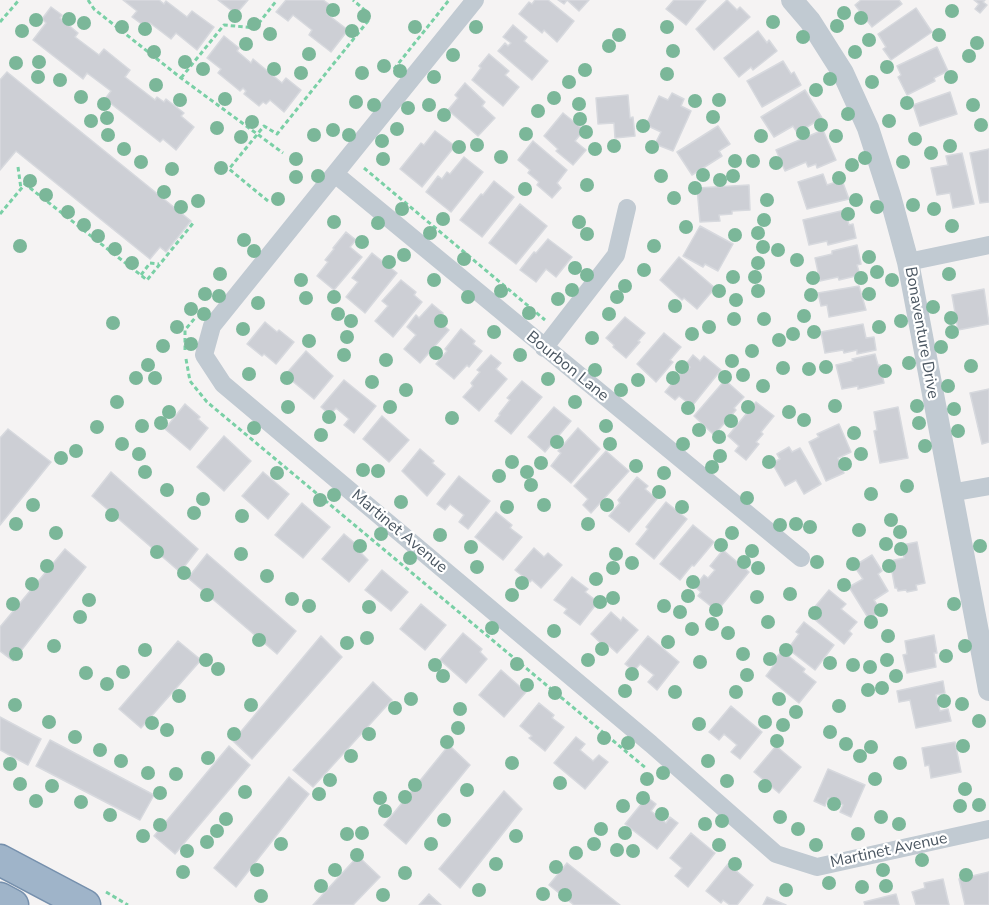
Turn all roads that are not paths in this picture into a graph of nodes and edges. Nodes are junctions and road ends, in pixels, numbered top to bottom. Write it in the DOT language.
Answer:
graph roads {
  1 [pos="475,0"];
  2 [pos="792,0"];
  3 [pos="335,174"];
  4 [pos="627,208"];
  5 [pos="989,245"];
  6 [pos="908,262"];
  7 [pos="544,348"];
  8 [pos="989,486"];
  9 [pos="950,494"];
  10 [pos="801,558"];
  11 [pos="989,690"];
  12 [pos="989,829"];
  13 [pos="0,860"];
  14 [pos="0,898"];
  15 [pos="13,905"];
  16 [pos="85,905"];
  1 -- 3 [label="street, Martinet Avenue"];
  2 -- 6 [label="street, Bonaventure Drive"];
  3 -- 7 [label="street, Bourbon Lane"];
  3 -- 12 [label="street, Martinet Avenue"];
  4 -- 7 [label="street"];
  5 -- 6 [label="street"];
  6 -- 9 [label="street, Bonaventure Drive"];
  7 -- 10 [label="street, Bourbon Lane"];
  8 -- 9 [label="street"];
  9 -- 11 [label="street, Bonaventure Drive"];
  13 -- 16 [label="highway"];
  14 -- 15 [label="highway"];
}
